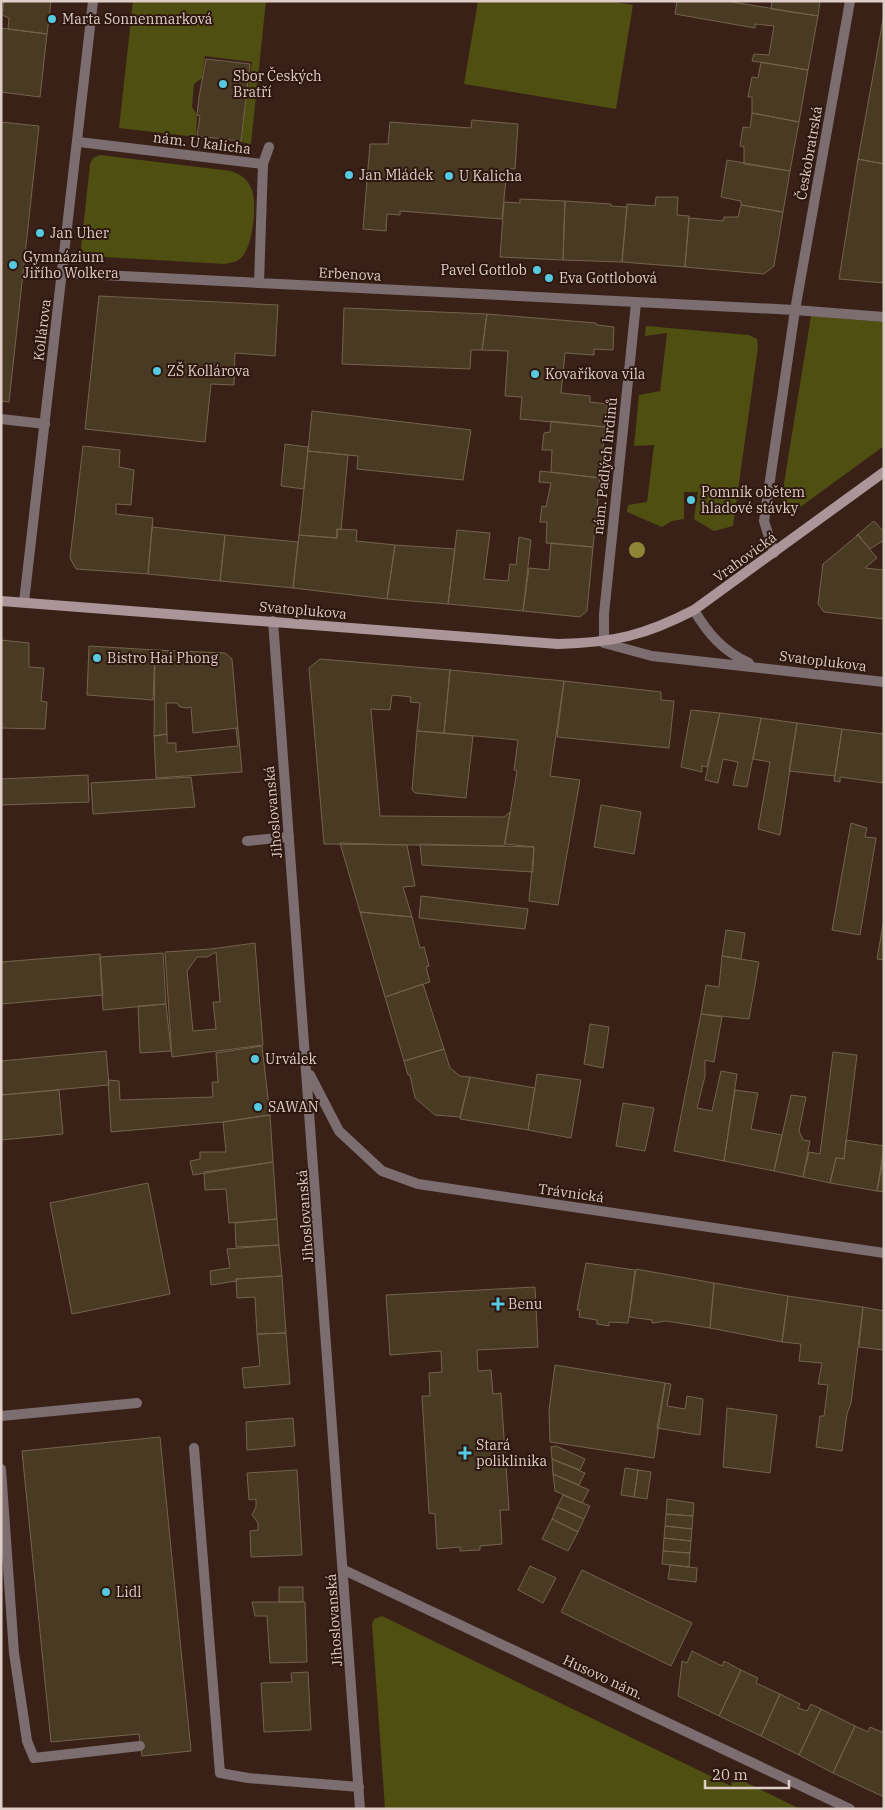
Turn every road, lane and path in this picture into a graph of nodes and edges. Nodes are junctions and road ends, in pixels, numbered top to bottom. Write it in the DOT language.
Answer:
graph roads {
  1 [pos="93,1"];
  2 [pos="850,1"];
  3 [pos="79,142"];
  4 [pos="269,147"];
  5 [pos="264,164"];
  6 [pos="63,273"];
  7 [pos="259,283"];
  8 [pos="636,303"];
  9 [pos="795,310"];
  10 [pos="884,317"];
  11 [pos="1,418"];
  12 [pos="45,424"];
  13 [pos="884,472"];
  14 [pos="774,553"];
  15 [pos="1,601"];
  16 [pos="24,602"];
  17 [pos="694,610"];
  18 [pos="274,621"];
  19 [pos="604,643"];
  20 [pos="759,667"];
  21 [pos="884,682"];
  22 [pos="289,837"];
  23 [pos="247,841"];
  24 [pos="308,1070"];
  25 [pos="884,1253"];
  26 [pos="137,1402"];
  27 [pos="1,1416"];
  28 [pos="194,1448"];
  29 [pos="1,1469"];
  30 [pos="344,1570"];
  31 [pos="140,1746"];
  32 [pos="359,1787"];
  33 [pos="360,1809"];
  34 [pos="850,1809"];
  1 -- 3 [label="street, Kollárova"];
  2 -- 9 [label="street, Českobratrská"];
  3 -- 5 [label="street, nám. U kalicha"];
  3 -- 6 [label="street, Kollárova"];
  4 -- 5 [label="street"];
  5 -- 7 [label="street, nám. U kalicha"];
  6 -- 7 [label="street, Erbenova"];
  6 -- 12 [label="street, Kollárova"];
  7 -- 8 [label="street, Erbenova"];
  8 -- 9 [label="street"];
  8 -- 19 [label="street, nám. Padlých hrdinů"];
  9 -- 10 [label="street"];
  9 -- 14 [label="street"];
  11 -- 12 [label="street"];
  12 -- 16 [label="street, Kollárova"];
  13 -- 14 [label="street, Vrahovická"];
  14 -- 17 [label="street, Vrahovická"];
  15 -- 16 [label="street, Svatoplukova"];
  16 -- 18 [label="street, Svatoplukova"];
  17 -- 19 [label="street, Svatoplukova"];
  17 -- 20 [label="street, Svatoplukova"];
  18 -- 19 [label="street, Svatoplukova"];
  18 -- 22 [label="street, Jihoslovanská"];
  19 -- 20 [label="street, Svatoplukova"];
  20 -- 21 [label="street, Svatoplukova"];
  22 -- 23 [label="street"];
  22 -- 24 [label="street, Jihoslovanská"];
  24 -- 25 [label="street, Trávnická"];
  24 -- 30 [label="street, Jihoslovanská"];
  26 -- 27 [label="street"];
  28 -- 32 [label="street"];
  29 -- 31 [label="street"];
  30 -- 32 [label="street, Jihoslovanská"];
  30 -- 34 [label="street, Husovo nám."];
  32 -- 33 [label="street, Jihoslovanská"];
}
